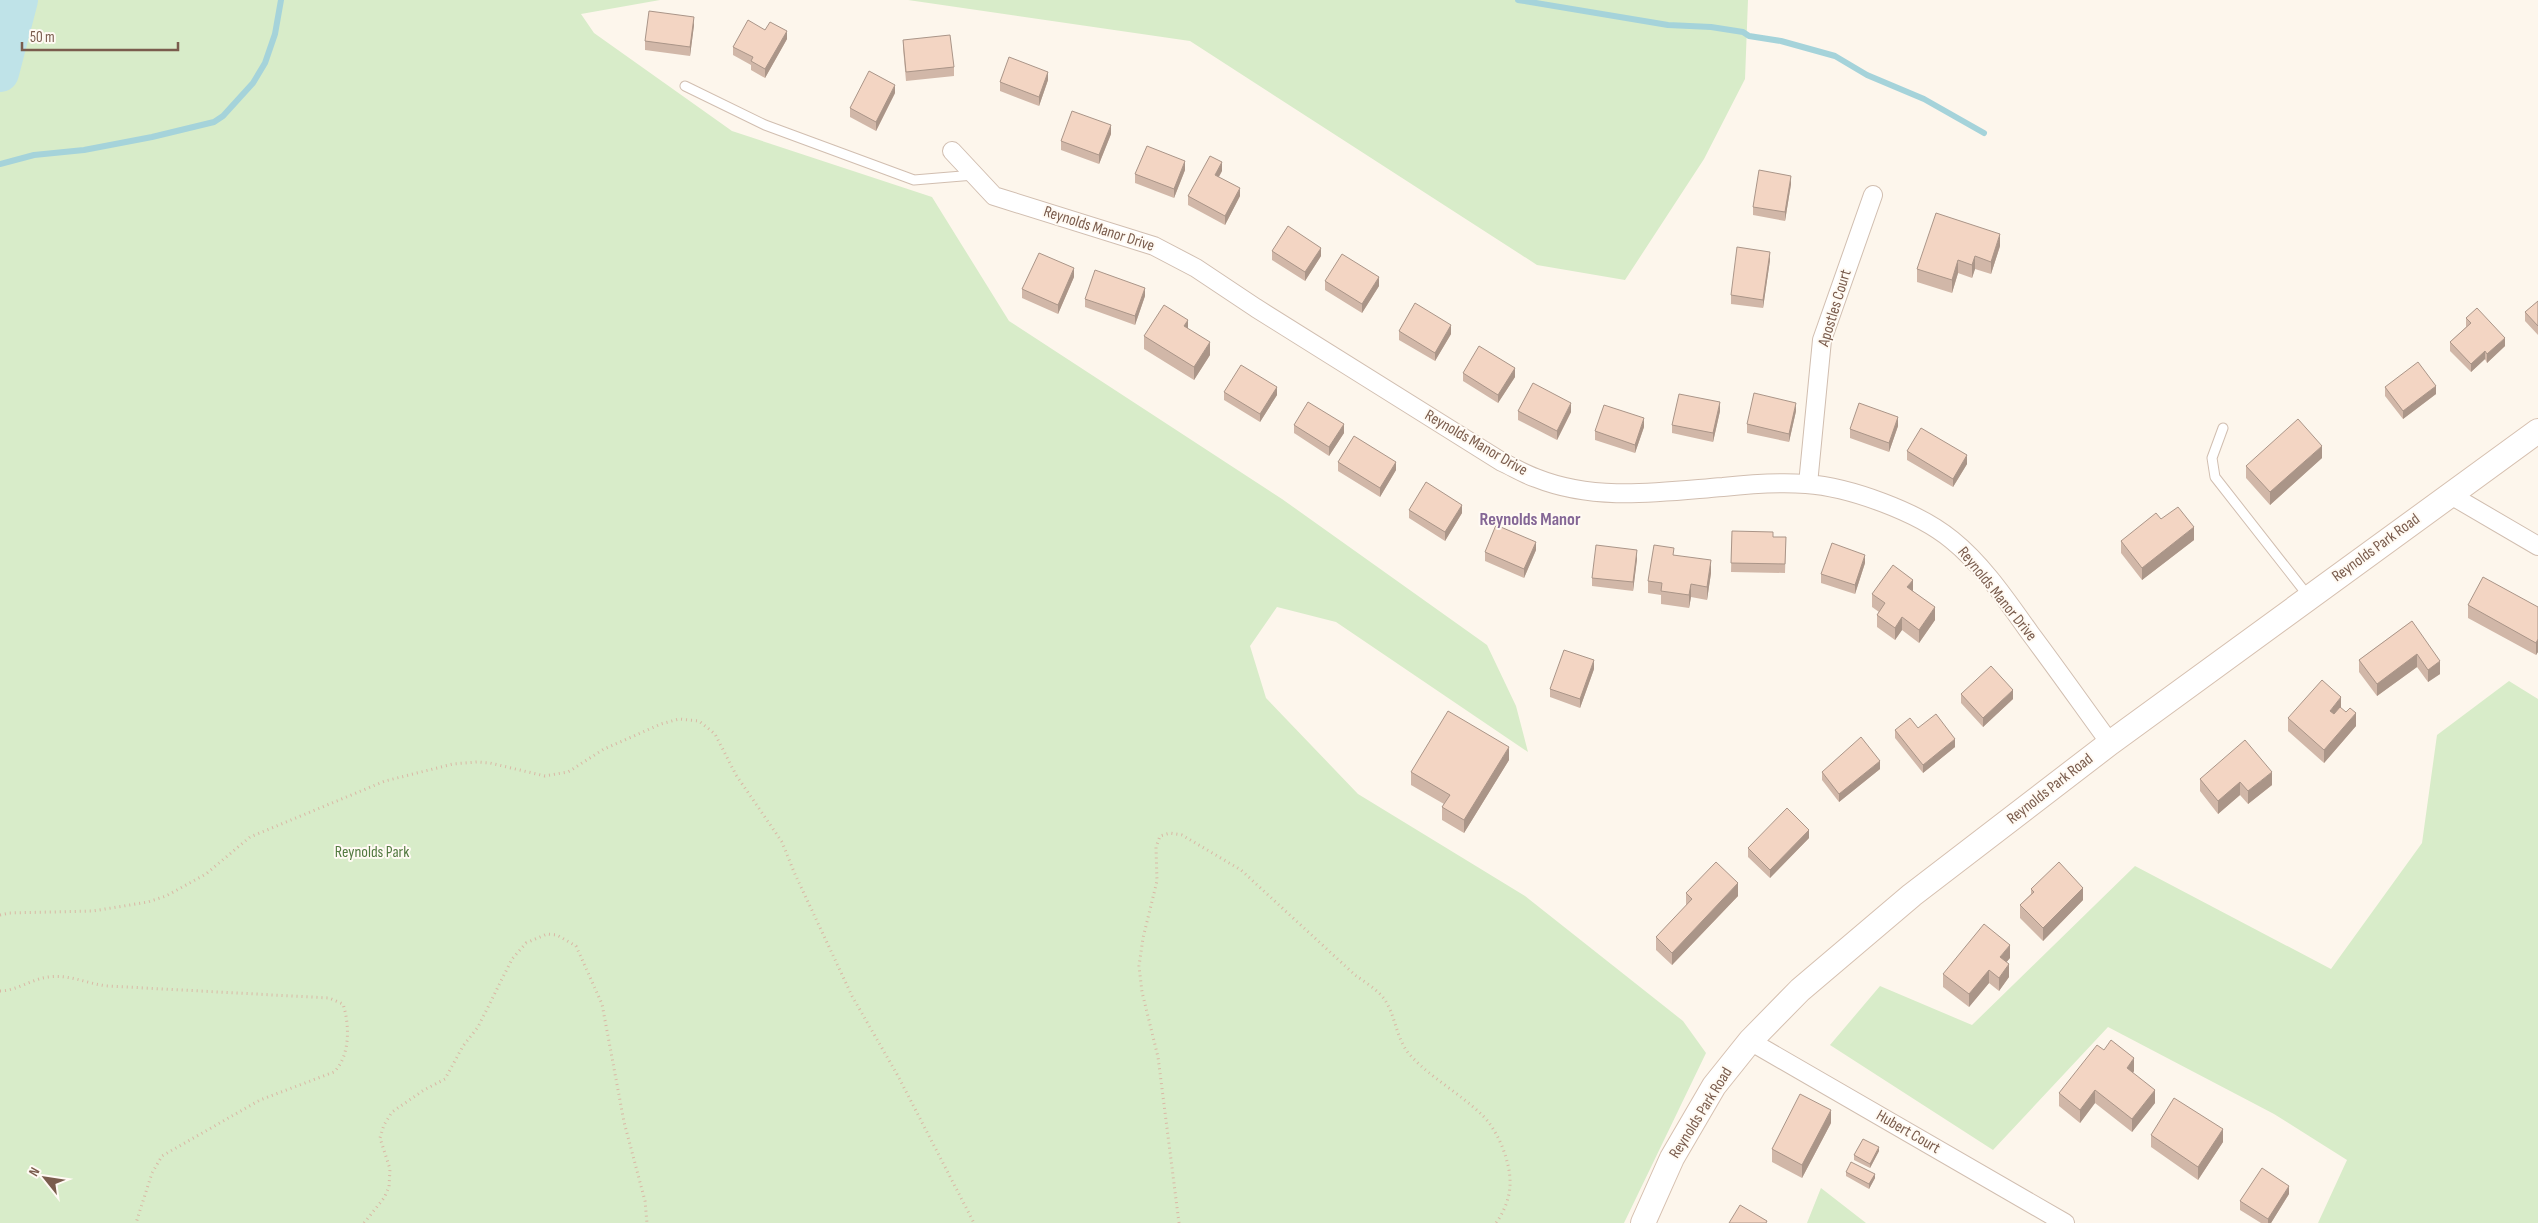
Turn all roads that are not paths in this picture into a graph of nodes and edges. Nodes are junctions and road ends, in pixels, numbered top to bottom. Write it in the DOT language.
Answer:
graph roads {
  1 [pos="685,86"];
  2 [pos="952,151"];
  3 [pos="974,175"];
  4 [pos="1873,195"];
  5 [pos="2223,428"];
  6 [pos="2538,431"];
  7 [pos="1808,484"];
  8 [pos="2449,494"];
  9 [pos="2538,546"];
  10 [pos="2309,597"];
  11 [pos="2110,743"];
  12 [pos="1750,1041"];
  13 [pos="1643,1223"];
  14 [pos="2065,1223"];
  1 -- 3 [label="lane"];
  2 -- 3 [label="street, Reynolds Manor Drive"];
  3 -- 7 [label="street, Reynolds Manor Drive"];
  4 -- 7 [label="street, Apostles Court"];
  5 -- 10 [label="lane"];
  6 -- 8 [label="main road, Reynolds Park Road"];
  7 -- 11 [label="street, Reynolds Manor Drive"];
  8 -- 9 [label="street"];
  8 -- 10 [label="main road, Reynolds Park Road"];
  10 -- 11 [label="main road, Reynolds Park Road"];
  11 -- 12 [label="main road, Reynolds Park Road"];
  12 -- 13 [label="main road, Reynolds Park Road"];
  12 -- 14 [label="street, Hubert Court"];
}
